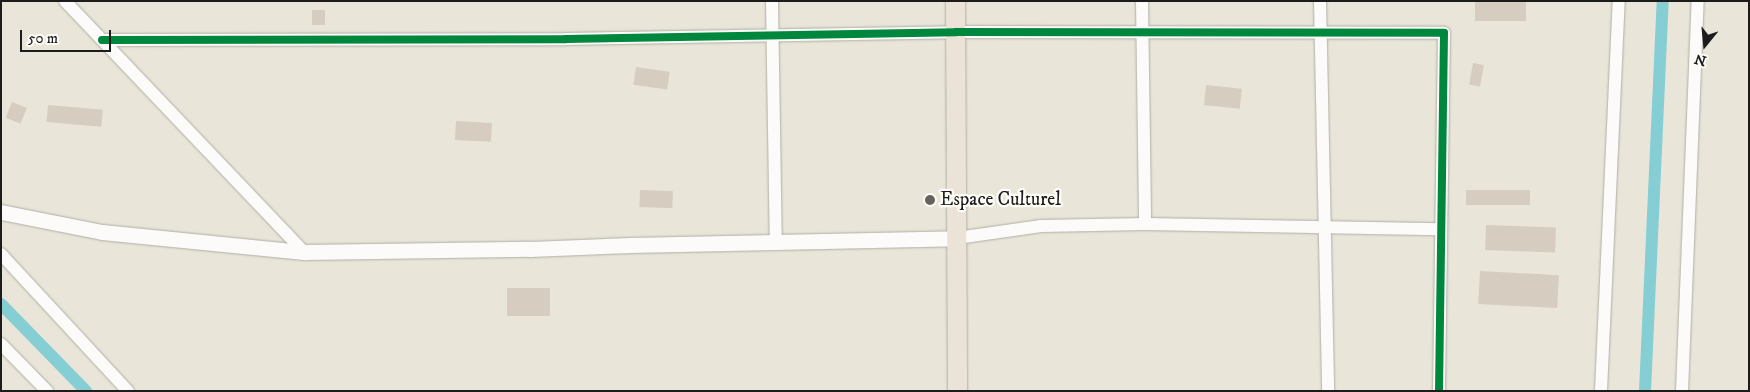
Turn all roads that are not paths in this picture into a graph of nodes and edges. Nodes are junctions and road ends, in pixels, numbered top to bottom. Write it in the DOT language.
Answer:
graph roads {
  1 [pos="65,1"];
  2 [pos="772,1"];
  3 [pos="955,1"];
  4 [pos="1142,1"];
  5 [pos="1320,1"];
  6 [pos="1619,1"];
  7 [pos="1698,1"];
  8 [pos="956,32"];
  9 [pos="1143,32"];
  10 [pos="1319,32"];
  11 [pos="772,35"];
  12 [pos="102,40"];
  13 [pos="1,212"];
  14 [pos="1145,224"];
  15 [pos="1325,228"];
  16 [pos="1440,229"];
  17 [pos="957,238"];
  18 [pos="776,243"];
  19 [pos="304,252"];
  20 [pos="1,254"];
  21 [pos="1,344"];
  22 [pos="47,391"];
  23 [pos="128,391"];
  24 [pos="957,391"];
  25 [pos="1328,391"];
  26 [pos="1439,391"];
  27 [pos="1601,391"];
  28 [pos="1682,391"];
  1 -- 12 [label="street"];
  2 -- 11 [label="street"];
  3 -- 8 [label="main road"];
  4 -- 9 [label="street"];
  5 -- 10 [label="street"];
  6 -- 27 [label="street"];
  7 -- 28 [label="street"];
  8 -- 9 [label="street"];
  8 -- 11 [label="street"];
  8 -- 17 [label="main road"];
  9 -- 10 [label="street"];
  9 -- 14 [label="street"];
  10 -- 15 [label="street"];
  10 -- 16 [label="street"];
  11 -- 12 [label="street"];
  11 -- 18 [label="street"];
  12 -- 19 [label="street"];
  13 -- 19 [label="street"];
  14 -- 15 [label="street"];
  14 -- 17 [label="street"];
  15 -- 16 [label="street"];
  15 -- 25 [label="street"];
  16 -- 26 [label="street"];
  17 -- 18 [label="street"];
  17 -- 24 [label="main road"];
  18 -- 19 [label="street"];
  20 -- 23 [label="street"];
  21 -- 22 [label="street"];
}
